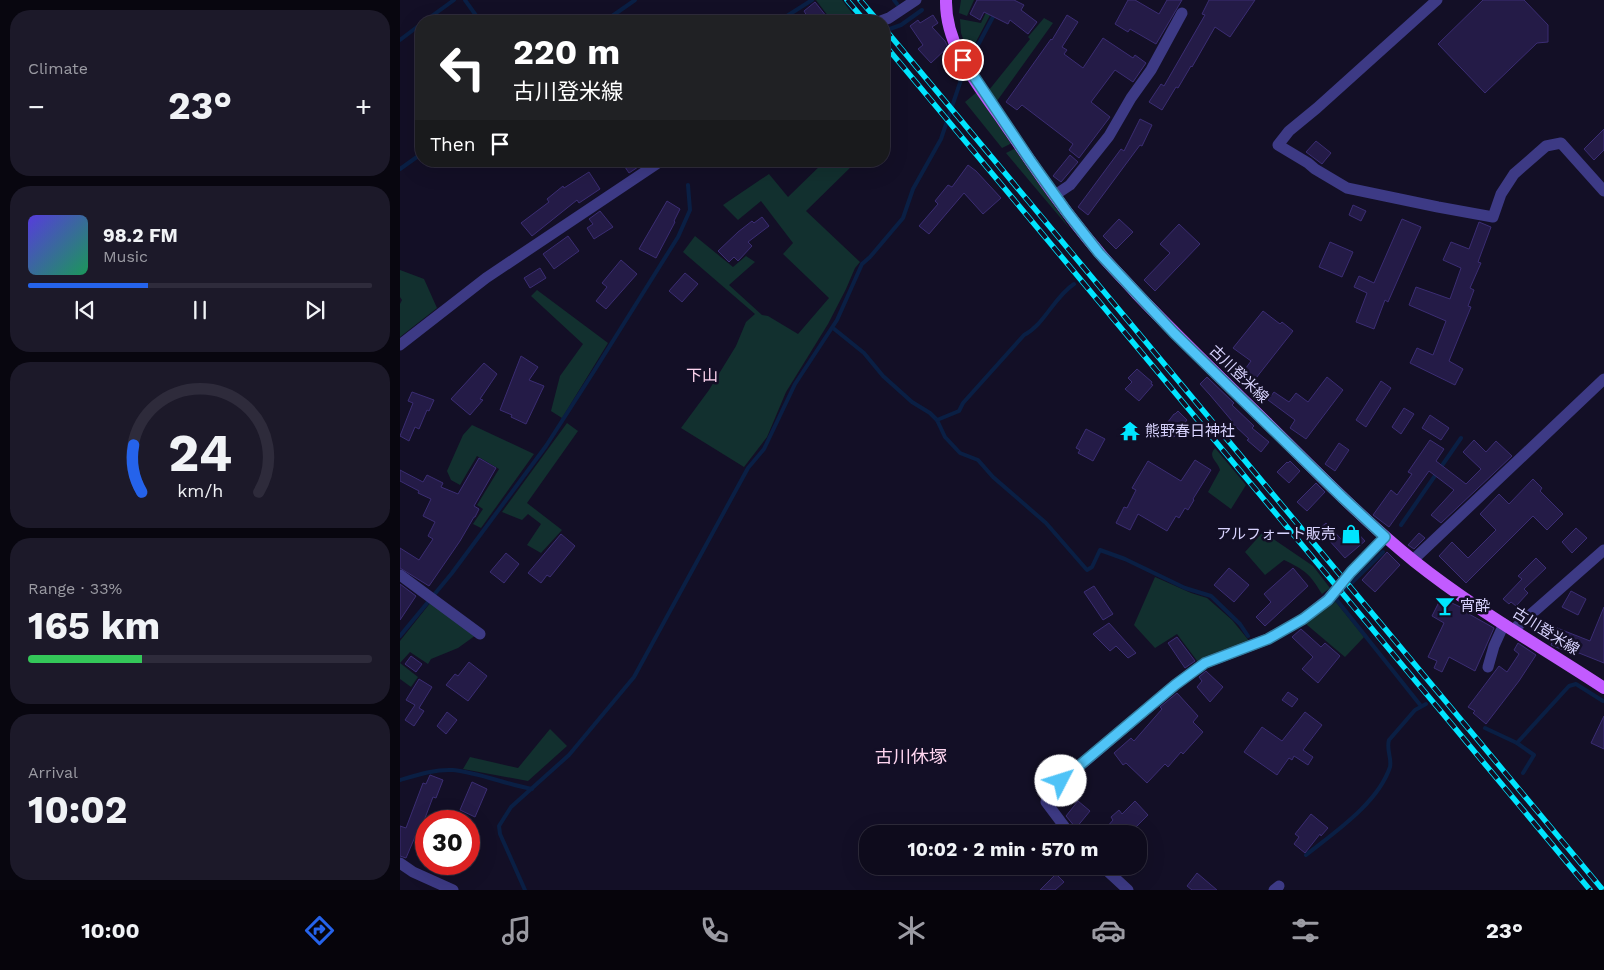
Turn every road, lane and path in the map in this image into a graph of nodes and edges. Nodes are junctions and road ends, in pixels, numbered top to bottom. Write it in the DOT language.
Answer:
graph roads {
  1 [pos="916,0"];
  2 [pos="946,0"];
  3 [pos="1438,0"];
  4 [pos="1182,13"];
  5 [pos="890,17"];
  6 [pos="652,167"];
  7 [pos="1604,191"];
  8 [pos="1055,195"];
  9 [pos="400,345"];
  10 [pos="1604,379"];
  11 [pos="1385,537"];
  12 [pos="1604,550"];
  13 [pos="1413,560"];
  14 [pos="400,576"];
  15 [pos="1508,627"];
  16 [pos="480,634"];
  17 [pos="1488,667"];
  18 [pos="1604,688"];
  19 [pos="1063,825"];
  20 [pos="400,862"];
  21 [pos="1112,875"];
  22 [pos="453,890"];
  23 [pos="1128,890"];
  1 -- 5 [label="street"];
  2 -- 8 [label="main road, 古川登米線"];
  3 -- 7 [label="street"];
  4 -- 8 [label="street"];
  6 -- 9 [label="street"];
  8 -- 11 [label="main road, 古川登米線"];
  10 -- 13 [label="street"];
  11 -- 13 [label="main road, 古川登米線"];
  11 -- 19 [label="street"];
  12 -- 15 [label="street"];
  13 -- 15 [label="main road, 古川登米線"];
  14 -- 16 [label="street"];
  15 -- 17 [label="street"];
  15 -- 18 [label="main road, 古川登米線"];
  20 -- 22 [label="street"];
  21 -- 23 [label="street"];
}
